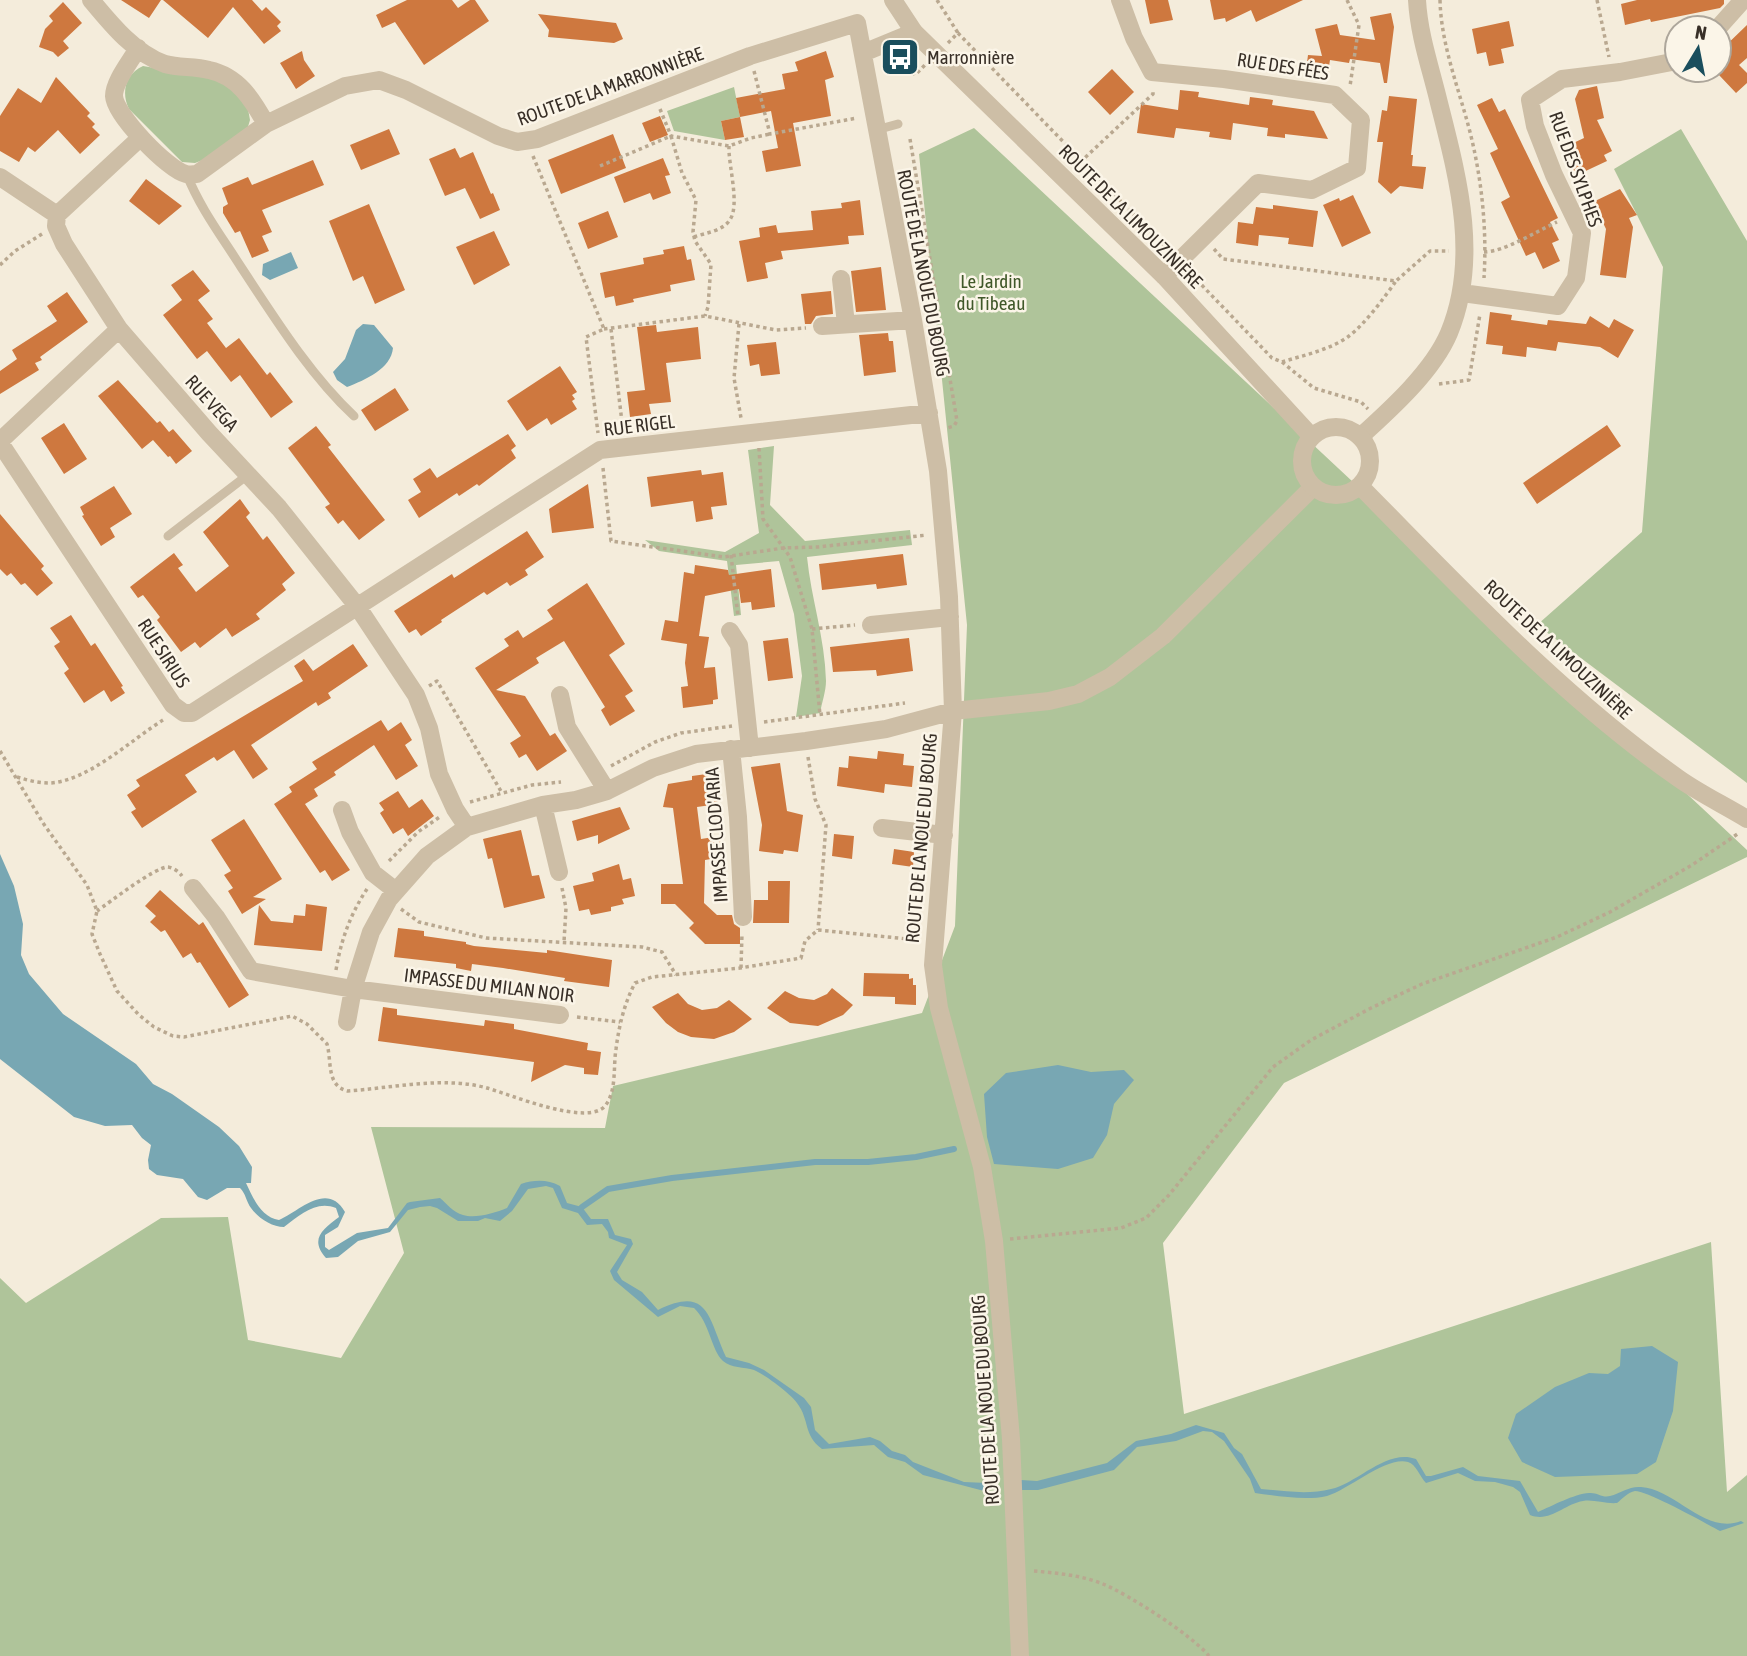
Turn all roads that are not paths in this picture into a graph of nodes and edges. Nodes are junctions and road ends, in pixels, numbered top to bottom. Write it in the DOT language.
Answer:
graph roads {
  1 [pos="91,0"];
  2 [pos="893,0"];
  3 [pos="1121,0"];
  4 [pos="1417,0"];
  5 [pos="1743,0"];
  6 [pos="1726,7"];
  7 [pos="857,23"];
  8 [pos="914,32"];
  9 [pos="138,48"];
  10 [pos="863,53"];
  11 [pos="1663,64"];
  12 [pos="874,123"];
  13 [pos="266,124"];
  14 [pos="898,124"];
  15 [pos="140,138"];
  16 [pos="187,174"];
  17 [pos="0,177"];
  18 [pos="56,221"];
  19 [pos="1164,276"];
  20 [pos="841,279"];
  21 [pos="1462,293"];
  22 [pos="913,320"];
  23 [pos="846,324"];
  24 [pos="822,326"];
  25 [pos="119,329"];
  26 [pos="354,416"];
  27 [pos="930,422"];
  28 [pos="1312,437"];
  29 [pos="1360,437"];
  30 [pos="0,442"];
  31 [pos="249,474"];
  32 [pos="1360,486"];
  33 [pos="1313,487"];
  34 [pos="168,536"];
  35 [pos="357,606"];
  36 [pos="950,618"];
  37 [pos="871,625"];
  38 [pos="730,631"];
  39 [pos="560,695"];
  40 [pos="953,711"];
  41 [pos="750,748"];
  42 [pos="731,749"];
  43 [pos="607,791"];
  44 [pos="543,805"];
  45 [pos="342,810"];
  46 [pos="1747,819"];
  47 [pos="467,827"];
  48 [pos="882,828"];
  49 [pos="944,835"];
  50 [pos="559,872"];
  51 [pos="193,888"];
  52 [pos="393,895"];
  53 [pos="743,917"];
  54 [pos="353,989"];
  55 [pos="561,1014"];
  56 [pos="347,1022"];
  57 [pos="1020,1656"];
  1 -- 9 [label="street"];
  2 -- 8 [label="street, ROUTE DE LA LIMOUZINIÈRE"];
  3 -- 19 [label="street, RUE DES FÉES"];
  4 -- 21 [label="street"];
  5 -- 6 [label="street"];
  7 -- 10 [label="street, ROUTE DE LA NOUE DU BOURG"];
  7 -- 13 [label="street, ROUTE DE LA MARRONNIÈRE"];
  8 -- 10 [label="street"];
  8 -- 19 [label="street, ROUTE DE LA LIMOUZINIÈRE"];
  9 -- 13 [label="street"];
  9 -- 15 [label="street"];
  10 -- 12 [label="street, ROUTE DE LA NOUE DU BOURG"];
  11 -- 21 [label="street, RUE DES SYLPHES"];
  12 -- 14 [label="lane"];
  12 -- 22 [label="street, ROUTE DE LA NOUE DU BOURG"];
  13 -- 16 [label="street, ROUTE DE LA MARRONNIÈRE"];
  15 -- 16 [label="street"];
  15 -- 18 [label="street"];
  16 -- 26 [label="lane"];
  17 -- 18 [label="street"];
  18 -- 25 [label="street, RUE VEGA"];
  19 -- 28 [label="street, ROUTE DE LA LIMOUZINIÈRE"];
  20 -- 23 [label="street"];
  21 -- 29 [label="street"];
  22 -- 23 [label="street"];
  22 -- 27 [label="street, ROUTE DE LA NOUE DU BOURG"];
  23 -- 24 [label="street"];
  25 -- 30 [label="street, RUE SIRIUS"];
  25 -- 31 [label="street, RUE VEGA"];
  27 -- 35 [label="street, RUE RIGEL"];
  27 -- 36 [label="street, ROUTE DE LA NOUE DU BOURG"];
  28 -- 29 [label="street"];
  28 -- 33 [label="street"];
  29 -- 32 [label="street"];
  30 -- 35 [label="street, RUE SIRIUS"];
  31 -- 34 [label="lane"];
  31 -- 35 [label="street, RUE VEGA"];
  32 -- 33 [label="street"];
  32 -- 46 [label="street, ROUTE DE LA LIMOUZINIÈRE"];
  33 -- 40 [label="street"];
  35 -- 47 [label="street, RUE VEGA"];
  36 -- 37 [label="street"];
  36 -- 40 [label="street, ROUTE DE LA NOUE DU BOURG"];
  38 -- 41 [label="street"];
  39 -- 43 [label="street"];
  40 -- 41 [label="street"];
  40 -- 49 [label="street, ROUTE DE LA NOUE DU BOURG"];
  41 -- 42 [label="street"];
  42 -- 43 [label="street"];
  42 -- 53 [label="street, IMPASSE CLOD'ARIA"];
  43 -- 44 [label="street"];
  44 -- 47 [label="street"];
  44 -- 50 [label="street"];
  45 -- 52 [label="street"];
  47 -- 52 [label="street"];
  48 -- 49 [label="street"];
  49 -- 57 [label="street, ROUTE DE LA NOUE DU BOURG"];
  51 -- 54 [label="street, IMPASSE DU MILAN NOIR"];
  52 -- 54 [label="street"];
  54 -- 55 [label="street, IMPASSE DU MILAN NOIR"];
  54 -- 56 [label="street"];
}
